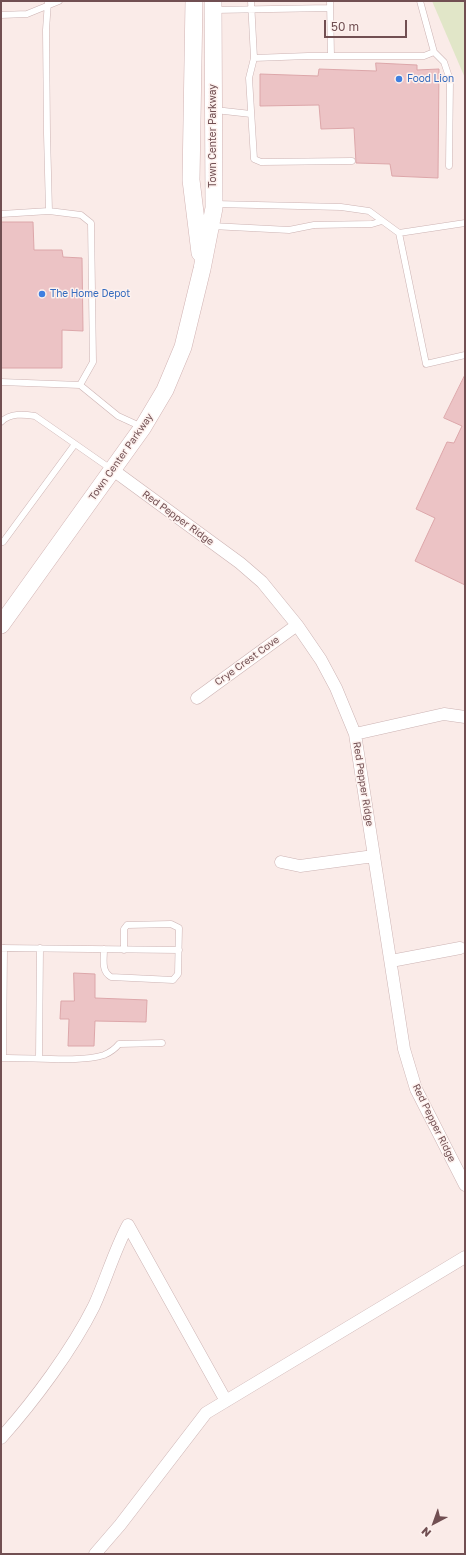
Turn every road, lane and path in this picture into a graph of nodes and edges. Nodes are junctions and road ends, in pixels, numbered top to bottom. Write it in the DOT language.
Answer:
graph roads {
  1 [pos="59,1"];
  2 [pos="194,1"];
  3 [pos="251,1"];
  4 [pos="302,1"];
  5 [pos="420,1"];
  6 [pos="48,3"];
  7 [pos="330,4"];
  8 [pos="213,5"];
  9 [pos="302,8"];
  10 [pos="252,9"];
  11 [pos="1,15"];
  12 [pos="434,52"];
  13 [pos="331,56"];
  14 [pos="254,58"];
  15 [pos="192,108"];
  16 [pos="214,109"];
  17 [pos="251,114"];
  18 [pos="352,161"];
  19 [pos="450,166"];
  20 [pos="214,204"];
  21 [pos="49,211"];
  22 [pos="1,214"];
  23 [pos="382,221"];
  24 [pos="465,223"];
  25 [pos="210,226"];
  26 [pos="399,233"];
  27 [pos="202,269"];
  28 [pos="465,355"];
  29 [pos="1,382"];
  30 [pos="80,385"];
  31 [pos="1,422"];
  32 [pos="143,427"];
  33 [pos="75,444"];
  34 [pos="113,470"];
  35 [pos="1,542"];
  36 [pos="297,624"];
  37 [pos="1,625"];
  38 [pos="197,698"];
  39 [pos="465,717"];
  40 [pos="355,734"];
  41 [pos="374,856"];
  42 [pos="281,862"];
  43 [pos="2,948"];
  44 [pos="40,948"];
  45 [pos="460,948"];
  46 [pos="104,949"];
  47 [pos="124,950"];
  48 [pos="179,950"];
  49 [pos="391,961"];
  50 [pos="162,1043"];
  51 [pos="2,1058"];
  52 [pos="39,1058"];
  53 [pos="465,1185"];
  54 [pos="465,1257"];
  55 [pos="226,1401"];
  56 [pos="1,1438"];
  57 [pos="94,1554"];
  1 -- 6 [label="lane"];
  2 -- 15 [label="street, Town Center Parkway"];
  3 -- 10 [label="lane"];
  4 -- 9 [label="lane"];
  5 -- 12 [label="lane"];
  6 -- 11 [label="lane"];
  6 -- 21 [label="lane"];
  7 -- 9 [label="lane"];
  7 -- 13 [label="lane"];
  8 -- 10 [label="lane"];
  8 -- 16 [label="street, Town Center Parkway"];
  9 -- 10 [label="lane"];
  10 -- 14 [label="lane"];
  12 -- 13 [label="lane"];
  12 -- 19 [label="lane"];
  13 -- 14 [label="lane"];
  14 -- 17 [label="lane"];
  15 -- 16 [label="street"];
  15 -- 27 [label="street, Town Center Parkway"];
  16 -- 17 [label="lane"];
  16 -- 20 [label="street, Town Center Parkway"];
  17 -- 18 [label="lane"];
  20 -- 23 [label="lane"];
  20 -- 25 [label="street, Town Center Parkway"];
  21 -- 22 [label="lane"];
  21 -- 30 [label="lane"];
  23 -- 25 [label="lane"];
  23 -- 26 [label="lane"];
  24 -- 26 [label="lane"];
  25 -- 27 [label="street, Town Center Parkway"];
  26 -- 28 [label="lane"];
  27 -- 32 [label="street, Town Center Parkway"];
  29 -- 30 [label="lane"];
  30 -- 32 [label="lane"];
  31 -- 33 [label="lane"];
  32 -- 34 [label="street, Town Center Parkway"];
  33 -- 34 [label="lane"];
  33 -- 35 [label="lane"];
  34 -- 36 [label="street, Red Pepper Ridge"];
  34 -- 37 [label="street, Town Center Parkway"];
  36 -- 38 [label="street, Crye Crest Cove"];
  36 -- 40 [label="street, Red Pepper Ridge"];
  39 -- 40 [label="street"];
  40 -- 41 [label="street, Red Pepper Ridge"];
  41 -- 42 [label="street"];
  41 -- 49 [label="street, Red Pepper Ridge"];
  43 -- 44 [label="lane"];
  43 -- 51 [label="lane"];
  44 -- 46 [label="lane"];
  44 -- 52 [label="lane"];
  45 -- 49 [label="street"];
  46 -- 47 [label="lane"];
  46 -- 48 [label="lane"];
  47 -- 48 [label="lane"];
  47 -- 48 [label="lane"];
  49 -- 53 [label="street, Red Pepper Ridge"];
  50 -- 52 [label="lane"];
  51 -- 52 [label="lane"];
  54 -- 55 [label="street"];
  55 -- 56 [label="street"];
  55 -- 57 [label="street"];
}
